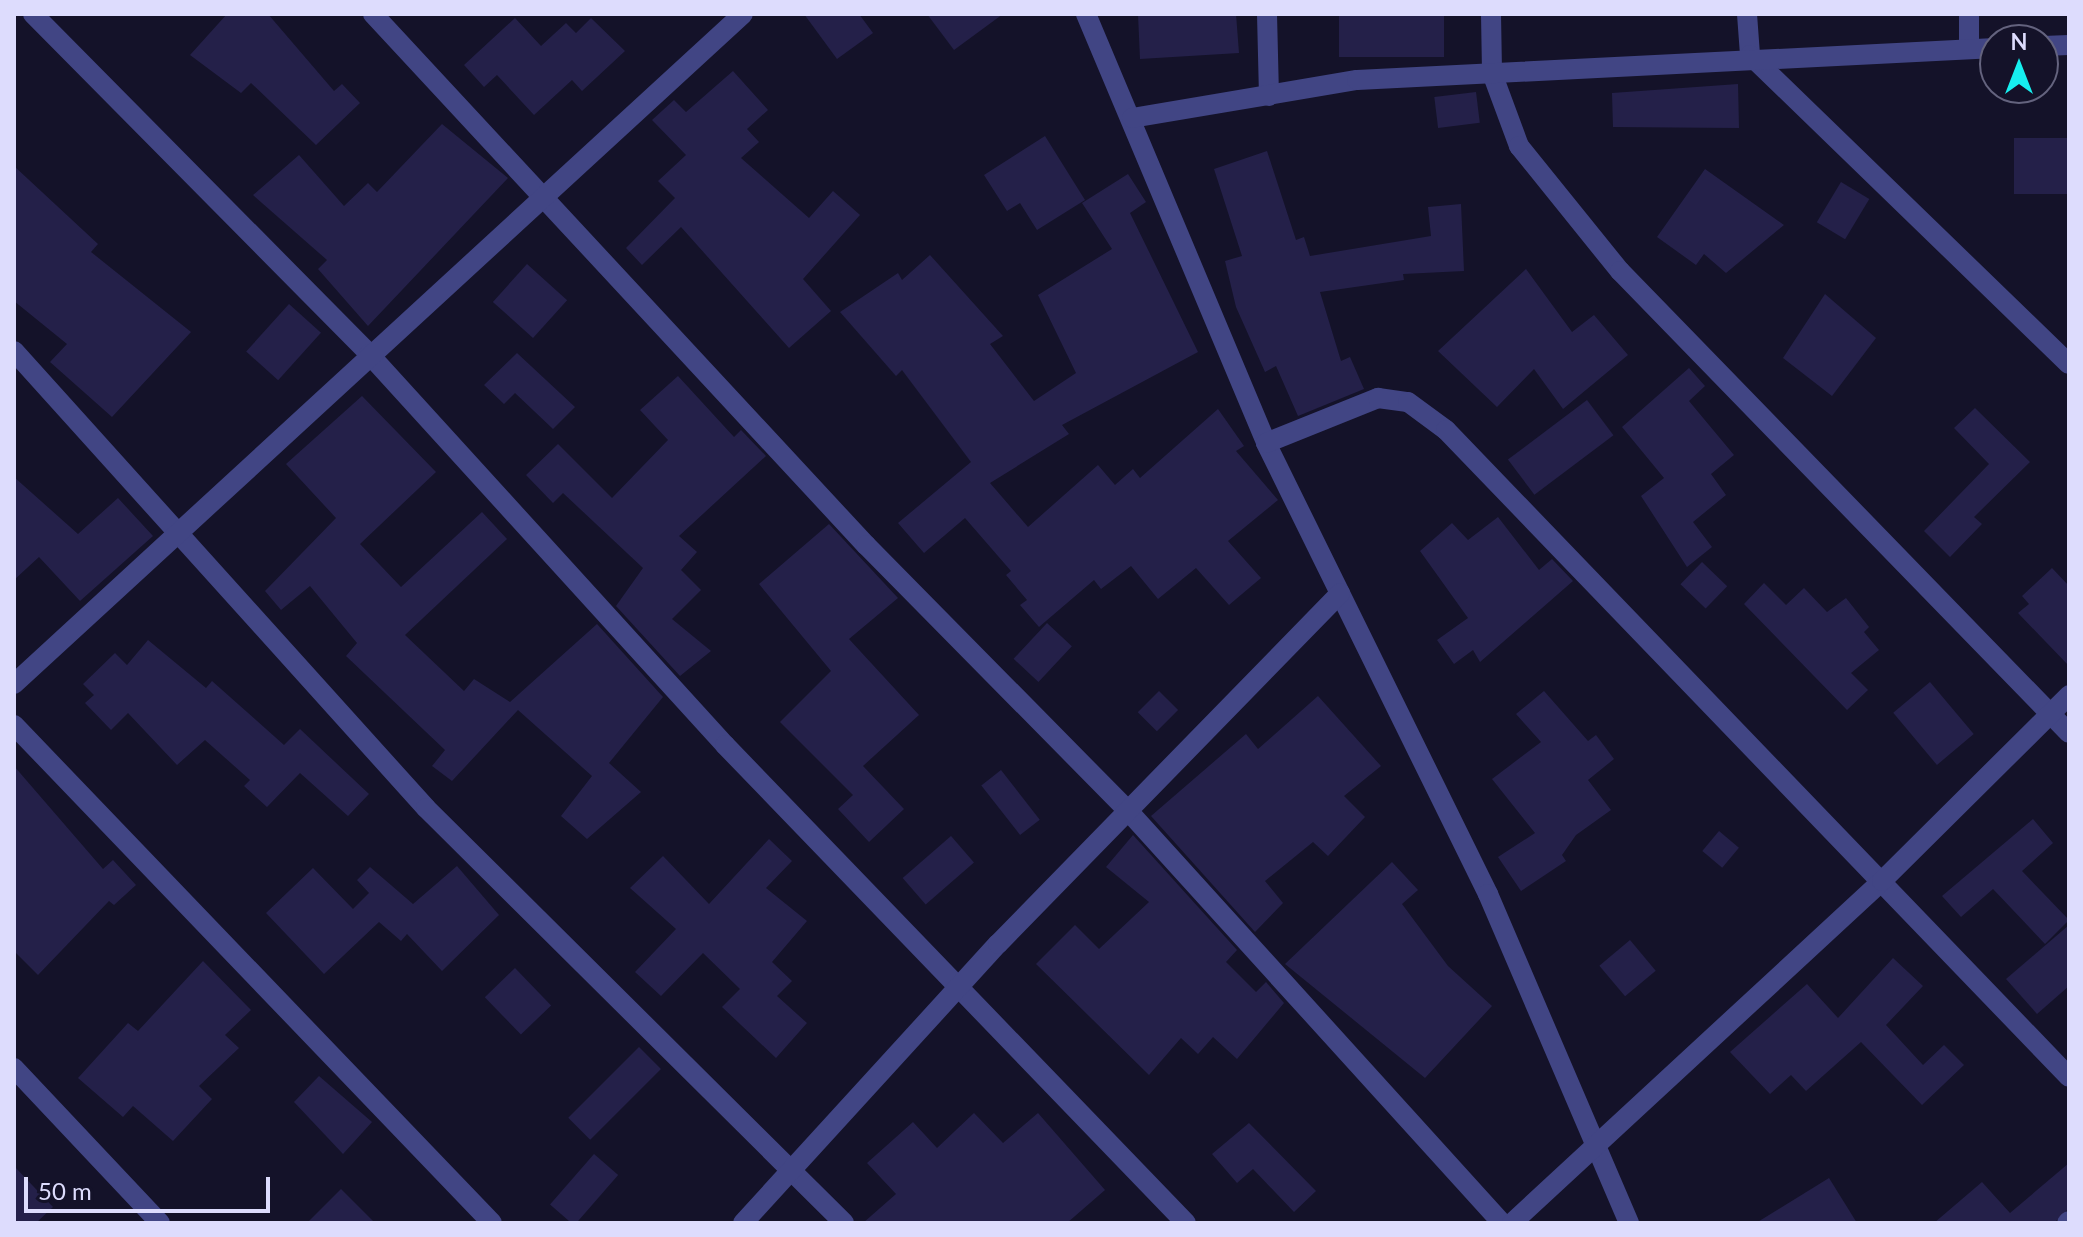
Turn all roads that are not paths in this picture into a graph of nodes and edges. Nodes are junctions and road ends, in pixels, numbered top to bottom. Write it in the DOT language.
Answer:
graph roads {
  1 [pos="33,14"];
  2 [pos="373,14"];
  3 [pos="743,14"];
  4 [pos="1086,14"];
  5 [pos="1267,14"];
  6 [pos="1491,14"];
  7 [pos="1747,14"];
  8 [pos="1969,14"];
  9 [pos="1969,48"];
  10 [pos="1979,48"];
  11 [pos="1750,55"];
  12 [pos="1492,73"];
  13 [pos="1269,96"];
  14 [pos="1132,118"];
  15 [pos="542,196"];
  16 [pos="14,351"];
  17 [pos="369,354"];
  18 [pos="2069,364"];
  19 [pos="1266,443"];
  20 [pos="177,533"];
  21 [pos="1340,593"];
  22 [pos="14,684"];
  23 [pos="2069,695"];
  24 [pos="2049,713"];
  25 [pos="14,725"];
  26 [pos="2069,733"];
  27 [pos="1131,814"];
  28 [pos="1882,881"];
  29 [pos="959,987"];
  30 [pos="14,1068"];
  31 [pos="2069,1077"];
  32 [pos="1597,1142"];
  33 [pos="793,1168"];
  34 [pos="160,1223"];
  35 [pos="492,1223"];
  36 [pos="743,1223"];
  37 [pos="844,1223"];
  38 [pos="1186,1223"];
  39 [pos="1502,1223"];
  40 [pos="1512,1223"];
  41 [pos="1629,1223"];
  1 -- 17 [label="street"];
  2 -- 15 [label="street"];
  3 -- 15 [label="street"];
  4 -- 14 [label="street"];
  5 -- 13 [label="street"];
  6 -- 12 [label="street"];
  7 -- 11 [label="street"];
  8 -- 9 [label="street"];
  9 -- 10 [label="street"];
  9 -- 11 [label="street"];
  11 -- 12 [label="street"];
  11 -- 18 [label="street"];
  12 -- 13 [label="street"];
  12 -- 24 [label="street"];
  13 -- 14 [label="street"];
  14 -- 19 [label="street"];
  15 -- 17 [label="street"];
  15 -- 27 [label="street"];
  16 -- 20 [label="street"];
  17 -- 20 [label="street"];
  17 -- 29 [label="street"];
  19 -- 21 [label="street"];
  19 -- 28 [label="street"];
  20 -- 22 [label="street"];
  20 -- 33 [label="street"];
  21 -- 27 [label="street"];
  21 -- 32 [label="street"];
  23 -- 24 [label="street"];
  24 -- 26 [label="street"];
  24 -- 28 [label="street"];
  25 -- 35 [label="street"];
  27 -- 29 [label="street"];
  27 -- 39 [label="street"];
  28 -- 31 [label="street"];
  28 -- 32 [label="street"];
  29 -- 33 [label="street"];
  29 -- 38 [label="street"];
  30 -- 34 [label="street"];
  32 -- 40 [label="street"];
  32 -- 41 [label="street"];
  33 -- 36 [label="street"];
  33 -- 37 [label="street"];
}
